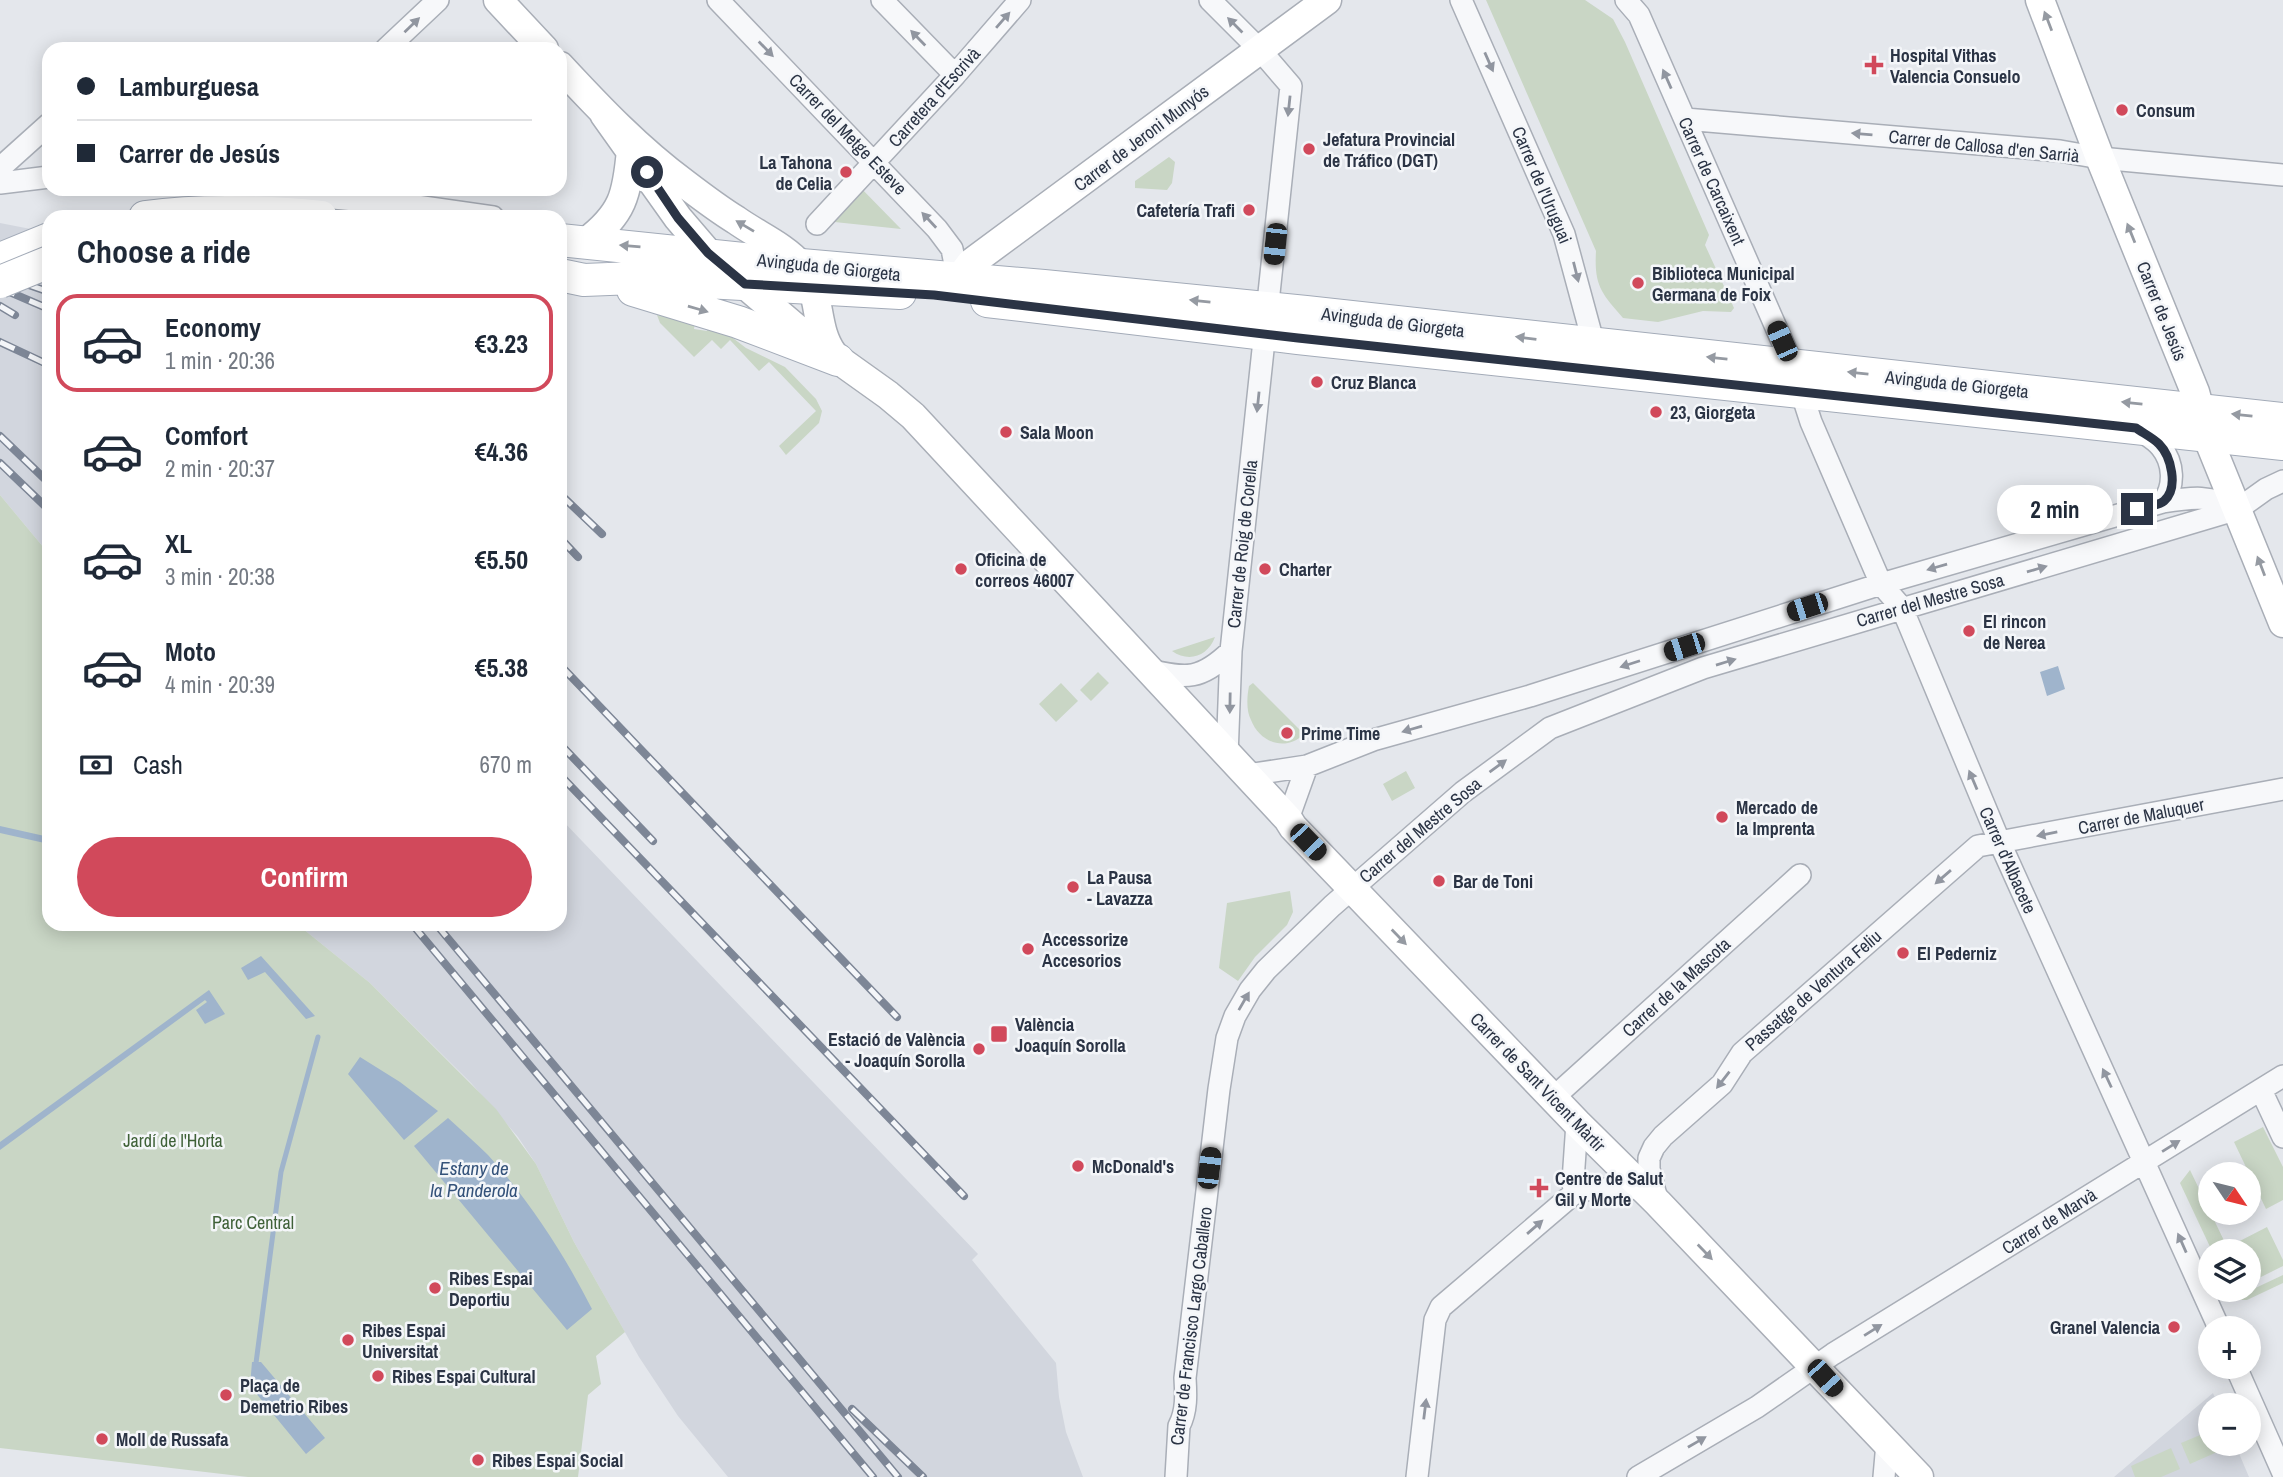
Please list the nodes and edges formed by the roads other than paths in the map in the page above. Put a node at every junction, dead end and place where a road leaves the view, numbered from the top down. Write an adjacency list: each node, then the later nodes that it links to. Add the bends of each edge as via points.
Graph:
1 (438, 0): 11 (street, one-way to 1)
2 (498, 0): 12 (main road)
3 (718, 0): 22 (street, Carrer del Metge Esteve, one-way to 22)
4 (882, 0): 15 (street, one-way to 4)
5 (1020, 0): 15 (street, Carretera d'Escrivà, one-way to 5)
6 (1210, 0): 13 (street, Carrer de Roig de Corella, one-way to 6)
7 (1327, 0): 13 (main road, Carrer de Jeroni Munyós)
8 (1461, 0): 42 (street, Carrer de l'Uruguai, one-way to 42, via 1564,234)
9 (2040, 0): 20 (main road, Carrer de Jesús, one-way to 9)
10 (1633, 4): 17 (street, Carrer de Carcaixent, one-way to 10)
11 (393, 42)
12 (537, 42)
13 (1260, 50): 38 (main road, Carrer de Jeroni Munyós, via 971,262); 41 (street, Carrer de Roig de Corella, one-way to 41, via 1291,86)
14 (567, 74): 16 (main road, Carrer de Sant Vicent Màrtir)
15 (955, 75): 22 (street, Carretera d'Escrivà)
16 (604, 114): 19 (main road, Carrer de Sant Vicent Màrtir); 37 (main road, Carrer de Sant Vicent Màrtir, one-way to 16, via 776,245 682,182)
17 (1685, 119): 20 (street, Carrer de Callosa d'en Sarrià, one-way to 17); 45 (street, Carrer de Carcaixent)
18 (42, 130): 21 (street)
19 (631, 150): 31 (main road, via 628,184 620,205); 33 (main road, Carrer de Sant Vicent Màrtir)
20 (2100, 158): 23 (street, Carrer de Callosa d'en Sarrià); 47 (main road, Carrer de Jesús, one-way to 20)
21 (6, 162): 24 (street, via 21,176)
22 (875, 162): 30 (street, Carretera d'Escrivà); 38 (street, Carrer del Metge Esteve, one-way to 22, via 952,249)
23 (2283, 175)
24 (41, 178): 25 (street)
25 (0, 183)
26 (300, 196): 27 (street)
27 (325, 201): 28 (main road); 29 (street)
28 (251, 210)
29 (444, 210)
30 (817, 224)
31 (575, 232): 33 (main road, Avinguda de Giorgeta, one-way to 31)
32 (42, 242): 34 (main road)
33 (708, 253): 37 (main road, Avinguda de Giorgeta); 40 (main road, Carrer de Sant Vicent Màrtir)
34 (0, 259)
35 (42, 265): 39 (main road, bridge)
36 (572, 277): 40 (main road, Avinguda de Giorgeta); 43 (main road, one-way to 43, via 719,316)
37 (808, 277): 38 (main road, Avinguda de Giorgeta, via 850,268); 40 (main road, Avinguda de Giorgeta); 41 (main road, Avinguda de Giorgeta, via 934,295); 43 (main road, Carrer de Sant Vicent Màrtir, via 822,336)
38 (958, 280): 41 (main road, Avinguda de Giorgeta, one-way to 38, via 1044,286)
39 (0, 282)
40 (745, 284): 43 (main road, Carrer de Sant Vicent Màrtir)
41 (1267, 321): 42 (main road, Avinguda de Giorgeta, one-way to 41); 44 (main road, Avinguda de Giorgeta); 56 (street, Carrer de Roig de Corella, one-way to 56)
42 (1594, 345): 44 (street, Carrer de l'Uruguai); 45 (main road, Avinguda de Giorgeta, one-way to 42)
43 (838, 360): 57 (main road, Carrer de Sant Vicent Màrtir, via 913,416)
44 (1615, 371): 45 (main road, Avinguda de Giorgeta)
45 (1797, 379): 47 (main road, Avinguda de Giorgeta, one-way to 45); 48 (main road, Avinguda de Giorgeta); 53 (street, Carrer d'Albacete)
46 (2283, 419): 47 (main road, one-way to 47)
47 (2204, 423): 48 (main road, Avinguda de Giorgeta); 49 (main road); 52 (main road, Carrer de Jesús)
48 (2136, 428): 51 (street, via 2166,455 2172,484)
49 (2283, 444)
50 (2283, 481): 52 (street, Carrer del Mestre Sosa)
51 (2163, 502): 52 (street, Carrer del Mestre Sosa, via 2196,497); 53 (street, Carrer del Mestre Sosa, one-way to 53)
52 (2238, 509): 54 (street, Carrer del Mestre Sosa, one-way to 52); 55 (main road, Carrer de Jesús, one-way to 52)
53 (1881, 584): 54 (street, Carrer d'Albacete); 58 (street, Carrer del Mestre Sosa, one-way to 58)
54 (1902, 608): 60 (street, Carrer del Mestre Sosa, one-way to 54, via 1703,668); 66 (street, Carrer d'Albacete, one-way to 54)
55 (2283, 623)
56 (1231, 651): 57 (street, via 1202,673 1180,676); 63 (street, Carrer de Roig de Corella, one-way to 63)
57 (1148, 670): 63 (main road, Carrer de Sant Vicent Màrtir)
58 (1585, 678): 59 (street, Carrer del Mestre Sosa); 60 (street)
59 (1548, 690): 61 (street); 62 (street, Carrer del Mestre Sosa, one-way to 62, via 1373,740)
60 (1599, 709): 61 (street, Carrer del Mestre Sosa)
61 (1563, 723): 68 (street, Carrer del Mestre Sosa, one-way to 61, via 1463,792)
62 (1307, 766): 63 (street, Carrer del Mestre Sosa); 65 (street)
63 (1244, 768): 65 (main road, Carrer de Sant Vicent Màrtir)
64 (2283, 789): 66 (street, Carrer de Maluquer, one-way to 66)
65 (1288, 819): 68 (main road, Carrer de Sant Vicent Màrtir)
66 (2000, 843): 74 (street, Carrer d'Albacete, one-way to 66); 76 (street, Passatge de Ventura Feliu, one-way to 76, via 1978,846 1742,1053 1722,1084 1654,1147 1649,1157)
67 (1800, 875): 71 (street, Carrer de la Mascota)
68 (1351, 888): 71 (main road, Carrer de Sant Vicent Màrtir, one-way to 71); 82 (street, Carrer de Francisco Largo Caballero, one-way to 68, via 1227,1038 1250,990 1266,970)
69 (2283, 1076): 70 (street, Carrer de Marvà)
70 (2261, 1090): 73 (street); 74 (street, Carrer de Marvà, one-way to 70)
71 (1553, 1098): 72 (main road, Carrer de Sant Vicent Màrtir)
72 (1577, 1123): 75 (street, via 1573,1185); 76 (main road, Carrer de Sant Vicent Màrtir)
73 (2283, 1137)
74 (2146, 1162): 77 (street, Carrer d'Albacete, one-way to 74); 78 (street, Carrer de Marvà, one-way to 74)
75 (1578, 1190): 76 (street); 83 (street, one-way to 75, via 1435,1320 1441,1307)
76 (1649, 1196): 78 (main road, Carrer de Sant Vicent Màrtir, one-way to 78)
77 (2214, 1316)
78 (1815, 1366): 80 (main road, Carrer de Sant Vicent Màrtir); 84 (street, Carrer de Marvà, one-way to 78, via 1766,1401)
79 (2241, 1379): 81 (street)
80 (1887, 1443): 85 (street); 86 (main road, Carrer de Sant Vicent Màrtir)
81 (2283, 1473)
82 (1176, 1477)
83 (1417, 1477)
84 (1638, 1477)
85 (1884, 1477)
86 (1919, 1477)

